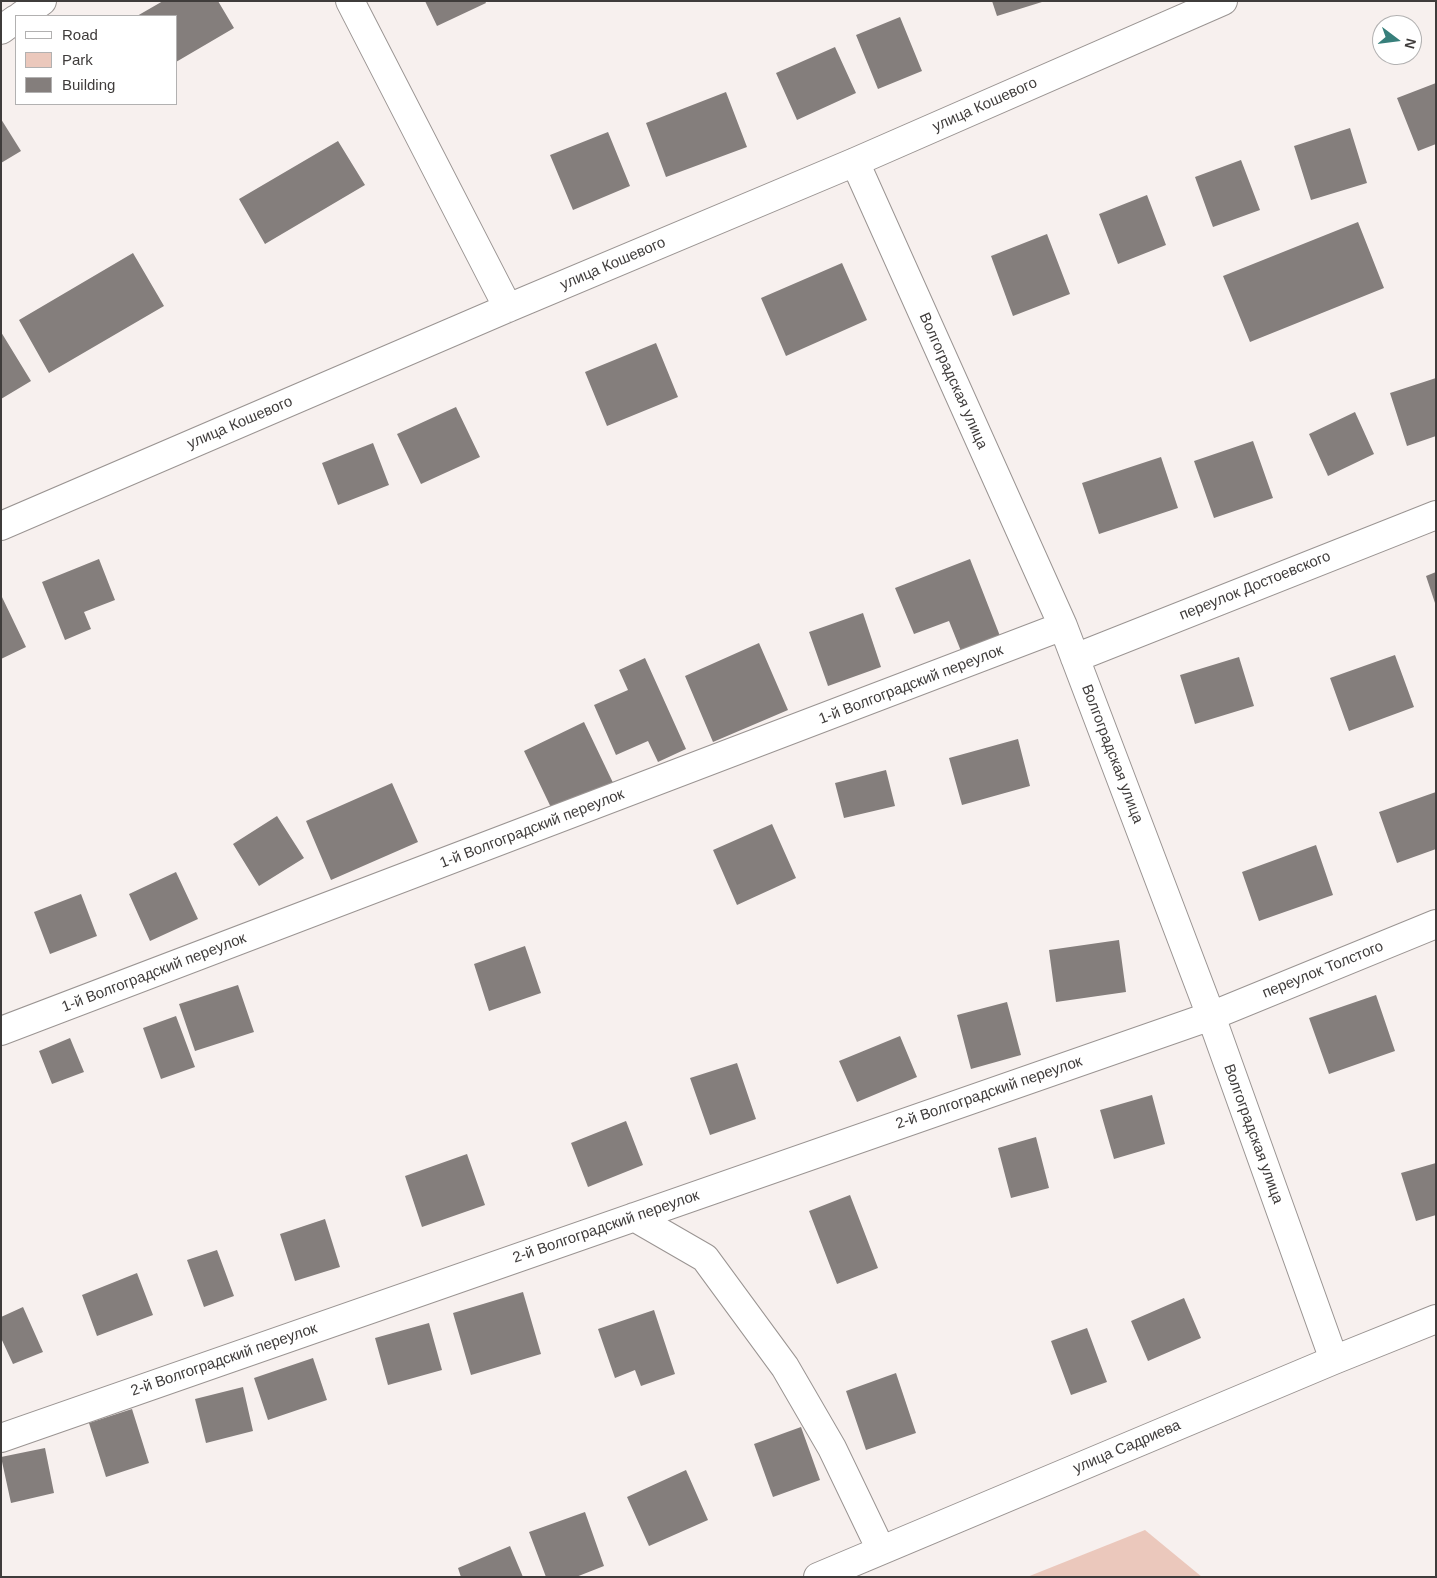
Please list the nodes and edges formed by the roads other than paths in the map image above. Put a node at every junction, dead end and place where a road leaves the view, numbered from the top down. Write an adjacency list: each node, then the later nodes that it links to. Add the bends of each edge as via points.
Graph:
1 (42, 1): 4 (street)
2 (350, 1): 8 (street)
3 (1223, 1): 7 (street, улица Кошевого)
4 (22, 15)
5 (15, 20): 6 (street)
6 (1, 30)
7 (855, 162): 8 (street, улица Кошевого); 11 (street, Волгоградская улица)
8 (508, 308): 10 (street, улица Кошевого)
9 (1436, 515): 12 (street, переулок Достоевского)
10 (1, 526)
11 (1063, 626): 12 (street, Волгоградская улица); 15 (street, 1-й Волгоградский переулок)
12 (1075, 658): 14 (street, Волгоградская улица)
13 (1436, 924): 14 (street, переулок Толстого)
14 (1211, 1016): 16 (street, 2-й Волгоградский переулок); 18 (street, Волгоградская улица)
15 (1, 1031)
16 (634, 1217): 19 (street, 2-й Волгоградский переулок); 20 (street, via 706,1258 785,1367 832,1448)
17 (1436, 1319): 18 (street, улица Садриева)
18 (1334, 1360): 20 (street, улица Садриева)
19 (1, 1438)
20 (881, 1550): 21 (street, улица Садриева)
21 (818, 1577)

